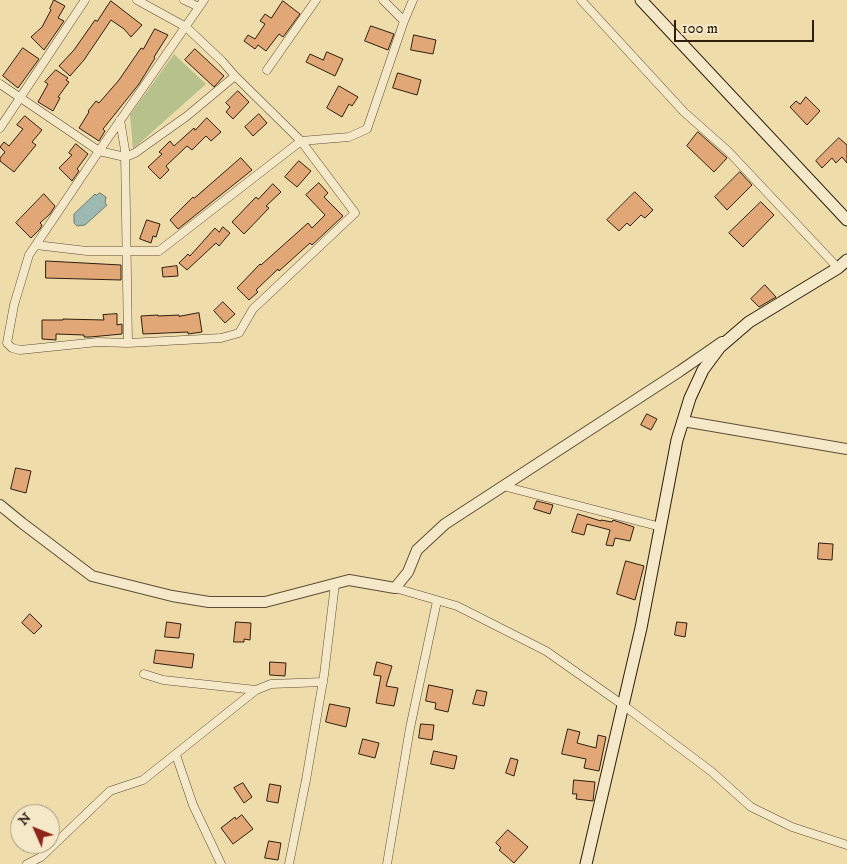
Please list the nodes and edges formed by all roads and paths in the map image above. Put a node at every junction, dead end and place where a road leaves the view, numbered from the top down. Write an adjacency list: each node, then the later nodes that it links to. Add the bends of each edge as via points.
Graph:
1 (85, 0): 15 (street)
2 (137, 0): 11 (street)
3 (184, 0): 9 (street)
4 (316, 0): 12 (street)
5 (383, 0): 10 (street)
6 (414, 0): 10 (street)
7 (581, 0): 25 (street, via 684,112 728,151)
8 (641, 0): 21 (main road)
9 (202, 4): 11 (street)
10 (404, 21): 18 (street, via 367,129 349,137)
11 (186, 27): 13 (street); 16 (street)
12 (267, 70)
13 (235, 76): 18 (street); 20 (street, via 187,116)
14 (0, 84): 15 (street)
15 (20, 97): 17 (street); 19 (street)
16 (120, 120): 19 (street); 20 (street)
17 (0, 128)
18 (301, 141): 23 (street, via 159,252); 27 (street, via 355,213 253,309 239,333 221,338)
19 (99, 151): 20 (street); 22 (street)
20 (125, 157): 23 (street)
21 (847, 220)
22 (36, 245): 23 (street, via 87,251); 27 (street, via 29,255 14,305 7,343 20,350 98,342)
23 (127, 251): 27 (street)
24 (847, 260): 25 (main road)
25 (838, 268): 26 (main road)
26 (749, 322): 28 (main road, via 720,348 703,370); 30 (street)
27 (128, 343)
28 (683, 420): 29 (street); 32 (main road)
29 (847, 449)
30 (503, 486): 32 (street); 34 (street, via 445,524 417,550 408,572)
31 (0, 505): 33 (street, via 92,576 172,596 209,602 265,602)
32 (660, 527): 39 (main road)
33 (334, 584): 34 (street, via 349,580); 37 (street)
34 (395, 588): 35 (street)
35 (437, 601): 39 (street, via 456,606 546,651); 45 (street, via 410,728)
36 (144, 674): 38 (street, via 163,680)
37 (323, 682): 38 (street, via 271,684); 44 (street)
38 (256, 690): 40 (street)
39 (623, 705): 41 (street, via 712,772 752,807 792,826); 46 (main road)
40 (176, 755): 42 (street, via 143,780 110,791 41,857); 43 (street, via 193,805)
41 (847, 845)
42 (27, 864)
43 (221, 864)
44 (289, 864)
45 (387, 864)
46 (586, 864)

